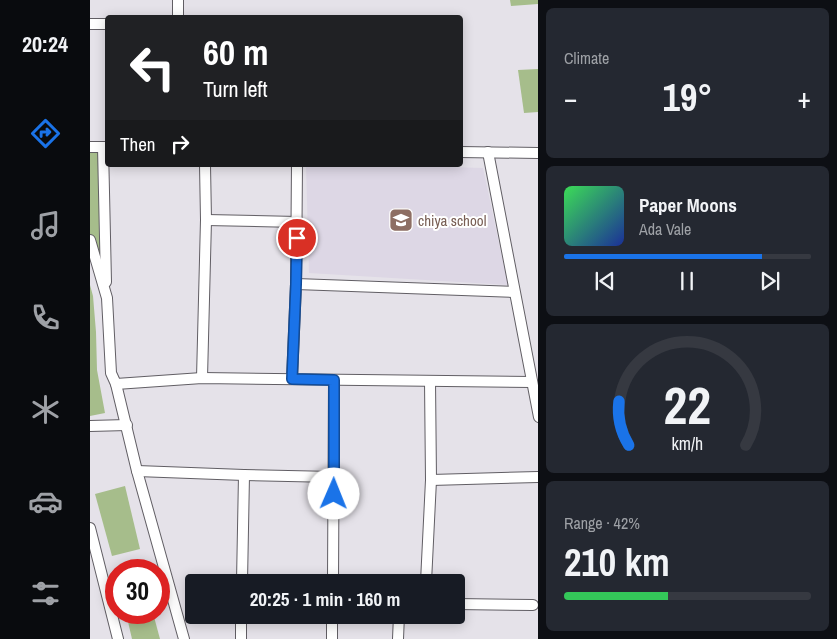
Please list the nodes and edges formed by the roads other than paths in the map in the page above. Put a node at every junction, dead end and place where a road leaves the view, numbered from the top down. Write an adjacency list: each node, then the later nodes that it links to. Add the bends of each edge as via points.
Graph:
1 (178, 0): 2 (street)
2 (178, 15)
3 (90, 24): 4 (street)
4 (105, 24)
5 (105, 147): 6 (street)
6 (90, 148)
7 (463, 152): 8 (street)
8 (488, 152): 9 (street); 17 (street)
9 (538, 153)
10 (105, 167): 18 (street)
11 (205, 167): 13 (street)
12 (297, 167): 14 (street)
13 (206, 220): 14 (street); 19 (street)
14 (297, 222): 16 (street)
15 (90, 240): 18 (street)
16 (296, 284): 17 (street); 20 (street)
17 (514, 292): 23 (street)
18 (107, 298): 24 (street, via 111,373)
19 (202, 378): 20 (street); 24 (street)
20 (292, 379): 21 (street)
21 (334, 380): 22 (street); 30 (street)
22 (430, 381): 23 (street); 32 (street)
23 (532, 382): 25 (street)
24 (116, 384): 26 (street)
25 (538, 417)
26 (127, 425): 27 (street); 28 (street)
27 (90, 426)
28 (137, 471): 29 (street); 43 (street)
29 (244, 475): 30 (street); 34 (street)
30 (334, 477): 35 (street)
31 (538, 477): 32 (street)
32 (431, 480): 36 (street)
33 (90, 528): 42 (street)
34 (242, 574)
35 (333, 574)
36 (426, 574)
37 (465, 604): 38 (street)
38 (533, 605)
39 (241, 624): 44 (street)
40 (332, 624): 45 (street)
41 (399, 624): 46 (street)
42 (118, 639)
43 (184, 639)
44 (241, 639)
45 (332, 639)
46 (398, 639)

